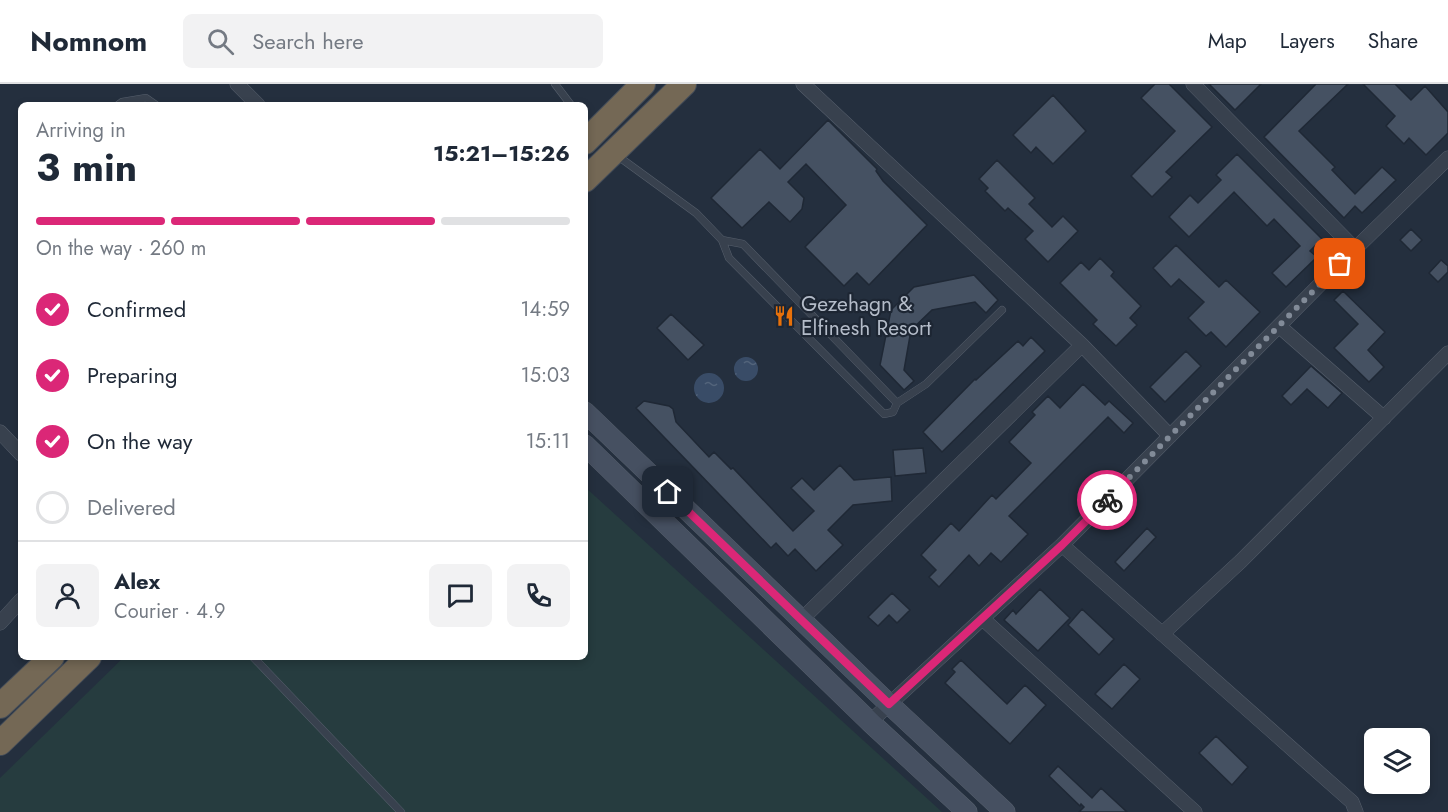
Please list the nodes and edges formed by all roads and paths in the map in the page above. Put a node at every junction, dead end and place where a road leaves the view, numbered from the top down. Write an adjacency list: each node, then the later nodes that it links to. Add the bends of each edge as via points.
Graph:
1 (237, 84): 9 (street)
2 (555, 84): 10 (lane)
3 (643, 84): 11 (highway)
4 (684, 84): 12 (highway)
5 (802, 84): 19 (street)
6 (1193, 84): 16 (street)
7 (122, 102): 8 (lane, via 146,98)
8 (152, 102)
9 (255, 102)
10 (569, 102)
11 (589, 134)
12 (613, 153): 14 (highway); 15 (lane, via 696,213)
13 (1448, 158): 16 (street)
14 (588, 177)
15 (722, 240): 21 (lane, via 743,244); 21 (lane, via 729,258 884,414 893,412)
16 (1355, 249): 18 (street)
17 (1002, 310): 21 (lane, via 926,384)
18 (1279, 326): 23 (street); 25 (street)
19 (1082, 345): 25 (street); 31 (street)
20 (1448, 353): 23 (street)
21 (897, 403)
22 (588, 415): 31 (street)
23 (1384, 418): 33 (street)
24 (0, 432): 27 (street)
25 (1170, 436): 28 (street)
26 (588, 448): 39 (street)
27 (18, 451)
28 (1062, 545): 30 (street); 33 (street)
29 (18, 603): 32 (street)
30 (983, 619): 37 (street); 44 (street)
31 (801, 620): 37 (street)
32 (0, 622)
33 (1162, 634): 45 (street, via 1352,802)
34 (49, 660): 38 (highway)
35 (86, 660): 40 (highway)
36 (256, 660): 41 (lane)
37 (889, 704): 39 (street); 43 (street)
38 (0, 706)
39 (870, 722): 42 (street)
40 (0, 743)
41 (401, 812)
42 (967, 812)
43 (1005, 812)
44 (1195, 812)
45 (1356, 812)

